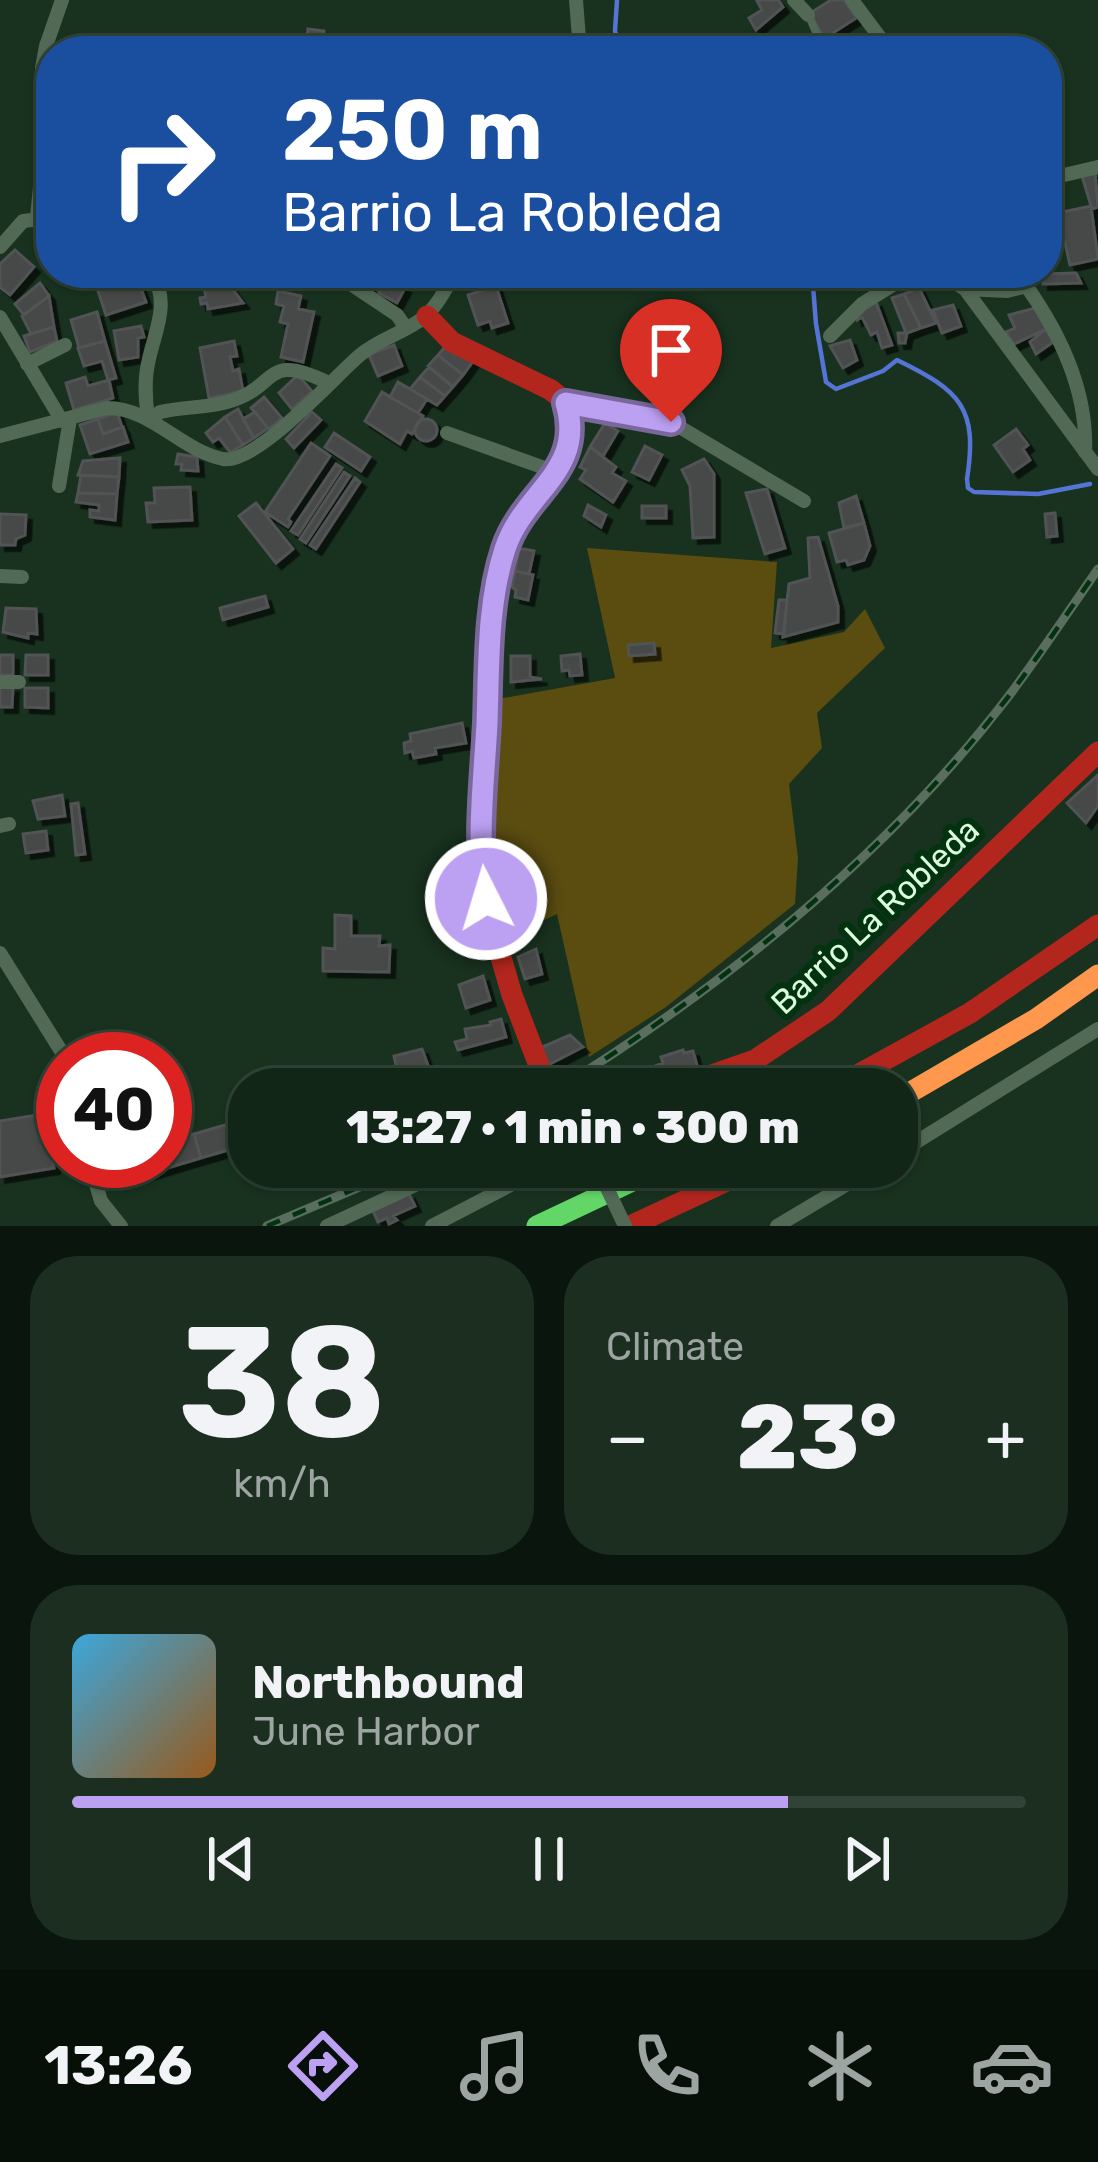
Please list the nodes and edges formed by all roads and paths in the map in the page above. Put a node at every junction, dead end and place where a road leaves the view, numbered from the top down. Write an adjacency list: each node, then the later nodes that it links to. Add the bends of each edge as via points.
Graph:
1 (62, 0): 6 (street)
2 (576, 0): 7 (street)
3 (794, 0): 5 (street)
4 (852, 0): 9 (street)
5 (808, 15): 8 (lane)
6 (49, 36)
7 (579, 36)
8 (817, 36)
9 (879, 36)
10 (1098, 167): 11 (street)
11 (1062, 175)
12 (36, 219): 13 (street, via 22,221)
13 (0, 247)
14 (159, 288): 29 (street, via 145,385)
15 (356, 288): 23 (street)
16 (445, 288): 21 (street)
17 (888, 288): 24 (street)
18 (1011, 288): 20 (street)
19 (1028, 288): 33 (street, via 1072,369 1087,423)
20 (965, 289): 33 (street)
21 (427, 316): 23 (street); 28 (main road, via 452,342)
22 (0, 317): 26 (street)
23 (406, 328): 27 (street)
24 (830, 337)
25 (65, 345): 26 (street)
26 (27, 364): 30 (street)
27 (329, 383): 29 (street, via 288,368 242,397); 29 (street, via 234,459 201,451)
28 (566, 403): 35 (main road, via 572,440); 37 (street, via 671,422)
29 (149, 419): 30 (street, via 107,408)
30 (66, 420): 32 (street); 36 (street)
31 (447, 433): 35 (street)
32 (0, 436)
33 (1085, 452): 34 (street)
34 (1098, 469)
35 (556, 472): 48 (main road, via 514,525 497,577 481,831 490,923)
36 (59, 486)
37 (804, 501)
38 (0, 576): 39 (street)
39 (22, 577)
40 (0, 682): 41 (street)
41 (19, 682)
42 (1098, 752): 49 (main road, Barrio La Robleda, via 828,1010)
43 (1098, 925): 50 (main road, via 970,1013)
44 (0, 953): 47 (street)
45 (1098, 975): 51 (main road)
46 (1098, 1029): 52 (street)
47 (49, 1032)
48 (541, 1068)
49 (736, 1068)
50 (870, 1068)
51 (918, 1088)
52 (918, 1141)
53 (96, 1188): 60 (street)
54 (409, 1188): 61 (street)
55 (505, 1188): 62 (street)
56 (608, 1188): 64 (street, bridge)
57 (618, 1188): 63 (main road)
58 (711, 1188): 64 (main road)
59 (841, 1188): 65 (street)
60 (121, 1226)
61 (327, 1226)
62 (432, 1226)
63 (538, 1226)
64 (627, 1226)
65 (777, 1226)

